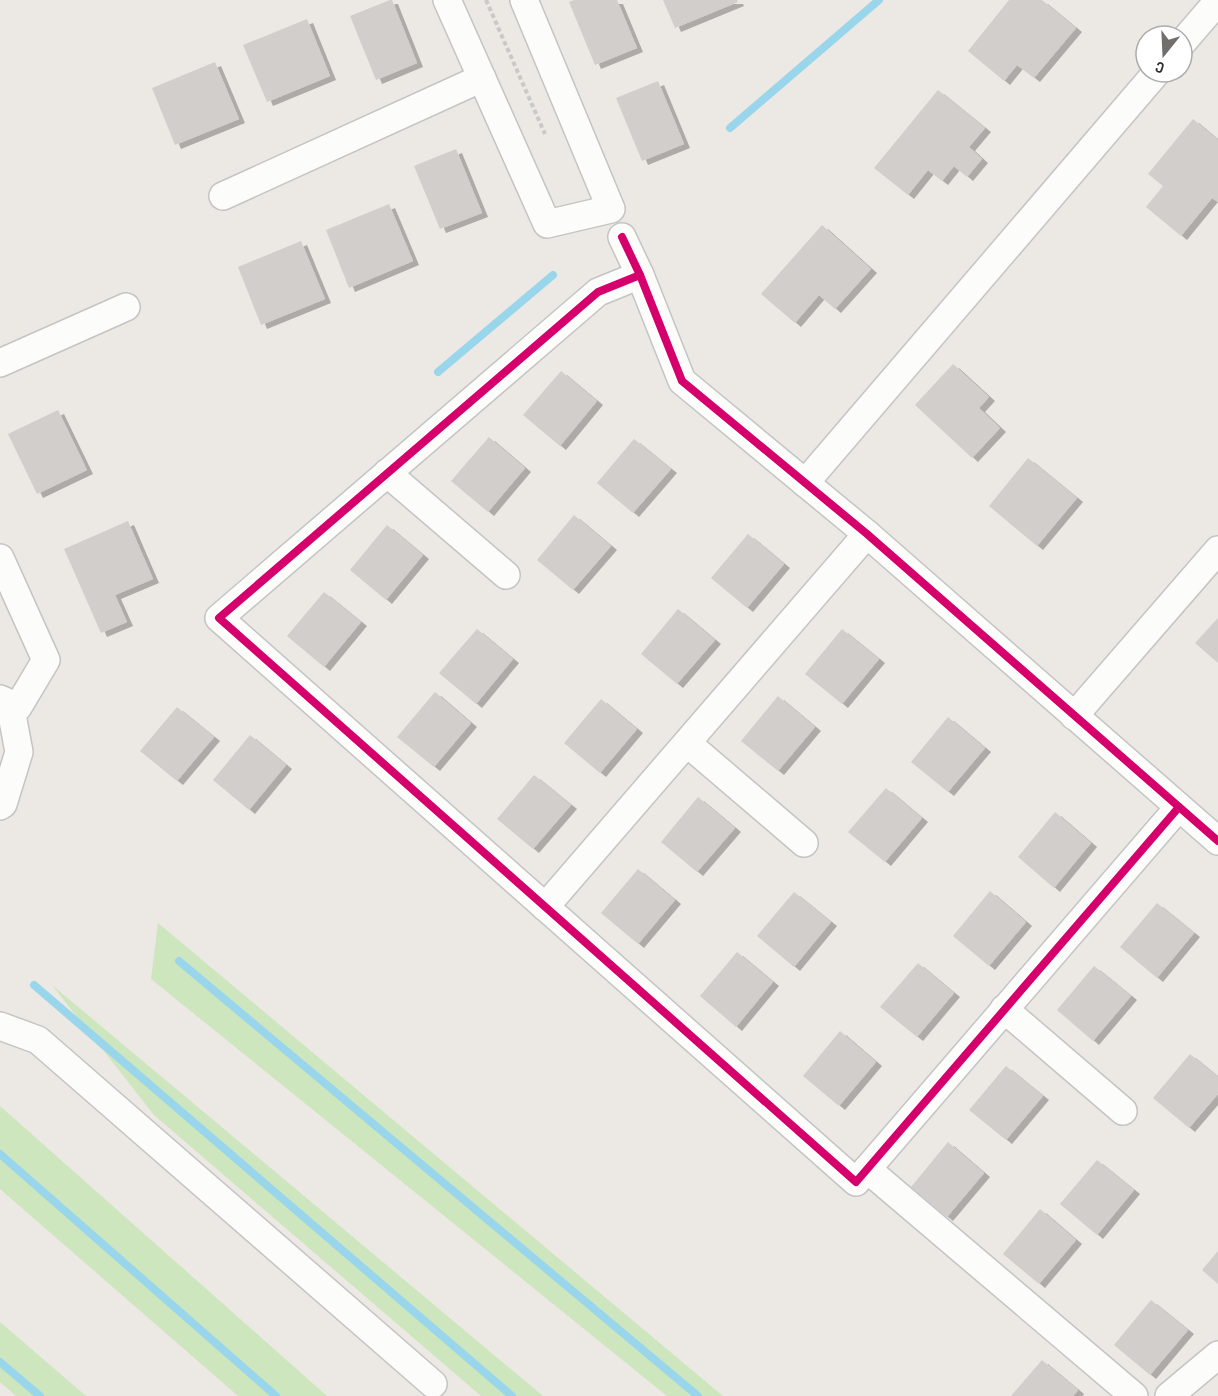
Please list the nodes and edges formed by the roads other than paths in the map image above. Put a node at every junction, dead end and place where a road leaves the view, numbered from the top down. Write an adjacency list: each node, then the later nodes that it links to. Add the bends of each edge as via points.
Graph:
1 (524, 0): 5 (street, via 611,209 547,224)
2 (1218, 1): 4 (street)
3 (453, 2): 5 (street)
4 (1194, 29)
5 (482, 78): 7 (street)
6 (1147, 84): 13 (street)
7 (224, 196)
8 (622, 237): 9 (street)
9 (640, 275): 12 (street, via 598,291); 13 (street, via 682,381)
10 (126, 307): 11 (street)
11 (0, 363)
12 (387, 473): 17 (street); 25 (street, via 219,618)
13 (805, 483): 14 (street)
14 (867, 534): 19 (street); 20 (street)
15 (1218, 550): 19 (street)
16 (0, 558): 18 (street, via 46,660 18,707)
17 (506, 574)
18 (5, 701): 21 (street, via 19,752)
19 (1074, 716): 22 (street)
20 (687, 743): 24 (street); 25 (street)
21 (0, 806)
22 (1179, 807): 23 (street); 26 (street)
23 (1218, 841)
24 (804, 843)
25 (545, 907): 29 (street, via 856,1182)
26 (1004, 1009): 28 (street); 29 (street)
27 (0, 1026): 31 (street, via 38,1040)
28 (1123, 1110)
29 (867, 1169): 32 (street)
30 (1218, 1355): 33 (street)
31 (433, 1384)
32 (1134, 1396)
33 (1169, 1396)

